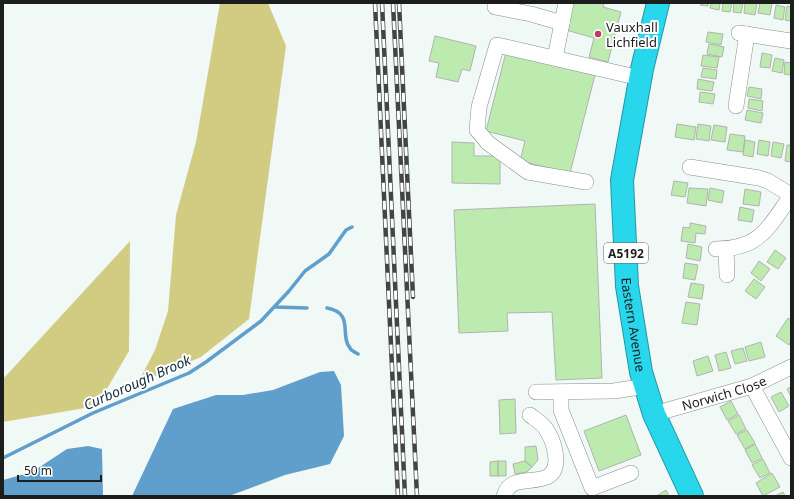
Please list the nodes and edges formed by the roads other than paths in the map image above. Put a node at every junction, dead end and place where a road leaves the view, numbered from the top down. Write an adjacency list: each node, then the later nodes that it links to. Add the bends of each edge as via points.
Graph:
1 (566, 3): 4 (street)
2 (658, 3): 7 (highway, Eastern Avenue / A5192)
3 (495, 7): 4 (street)
4 (562, 23): 6 (street)
5 (791, 40): 8 (street, via 742,33 742,69)
6 (555, 58): 7 (street); 10 (street, via 497,45 479,107 477,130 488,143 528,172)
7 (640, 78): 14 (highway, Eastern Avenue / A5192, via 622,180 627,286 641,372)
8 (736, 106)
9 (699, 165): 11 (street, via 759,178 774,184)
10 (586, 182)
11 (791, 196): 12 (street, via 762,236 751,243 721,249)
12 (727, 274)
13 (791, 367): 15 (street, Norwich Close)
14 (646, 386): 17 (street, via 614,391); 18 (highway, Eastern Avenue / A5192)
15 (752, 386): 18 (street, Norwich Close); 20 (street)
16 (536, 392): 17 (street)
17 (560, 392): 21 (street, via 561,410 592,488)
18 (654, 414): 23 (highway, Eastern Avenue / A5192)
19 (530, 415): 22 (street, via 546,429 557,458 555,469 547,477 516,482 506,489)
20 (791, 458)
21 (631, 473)
22 (504, 496)
23 (692, 496)

